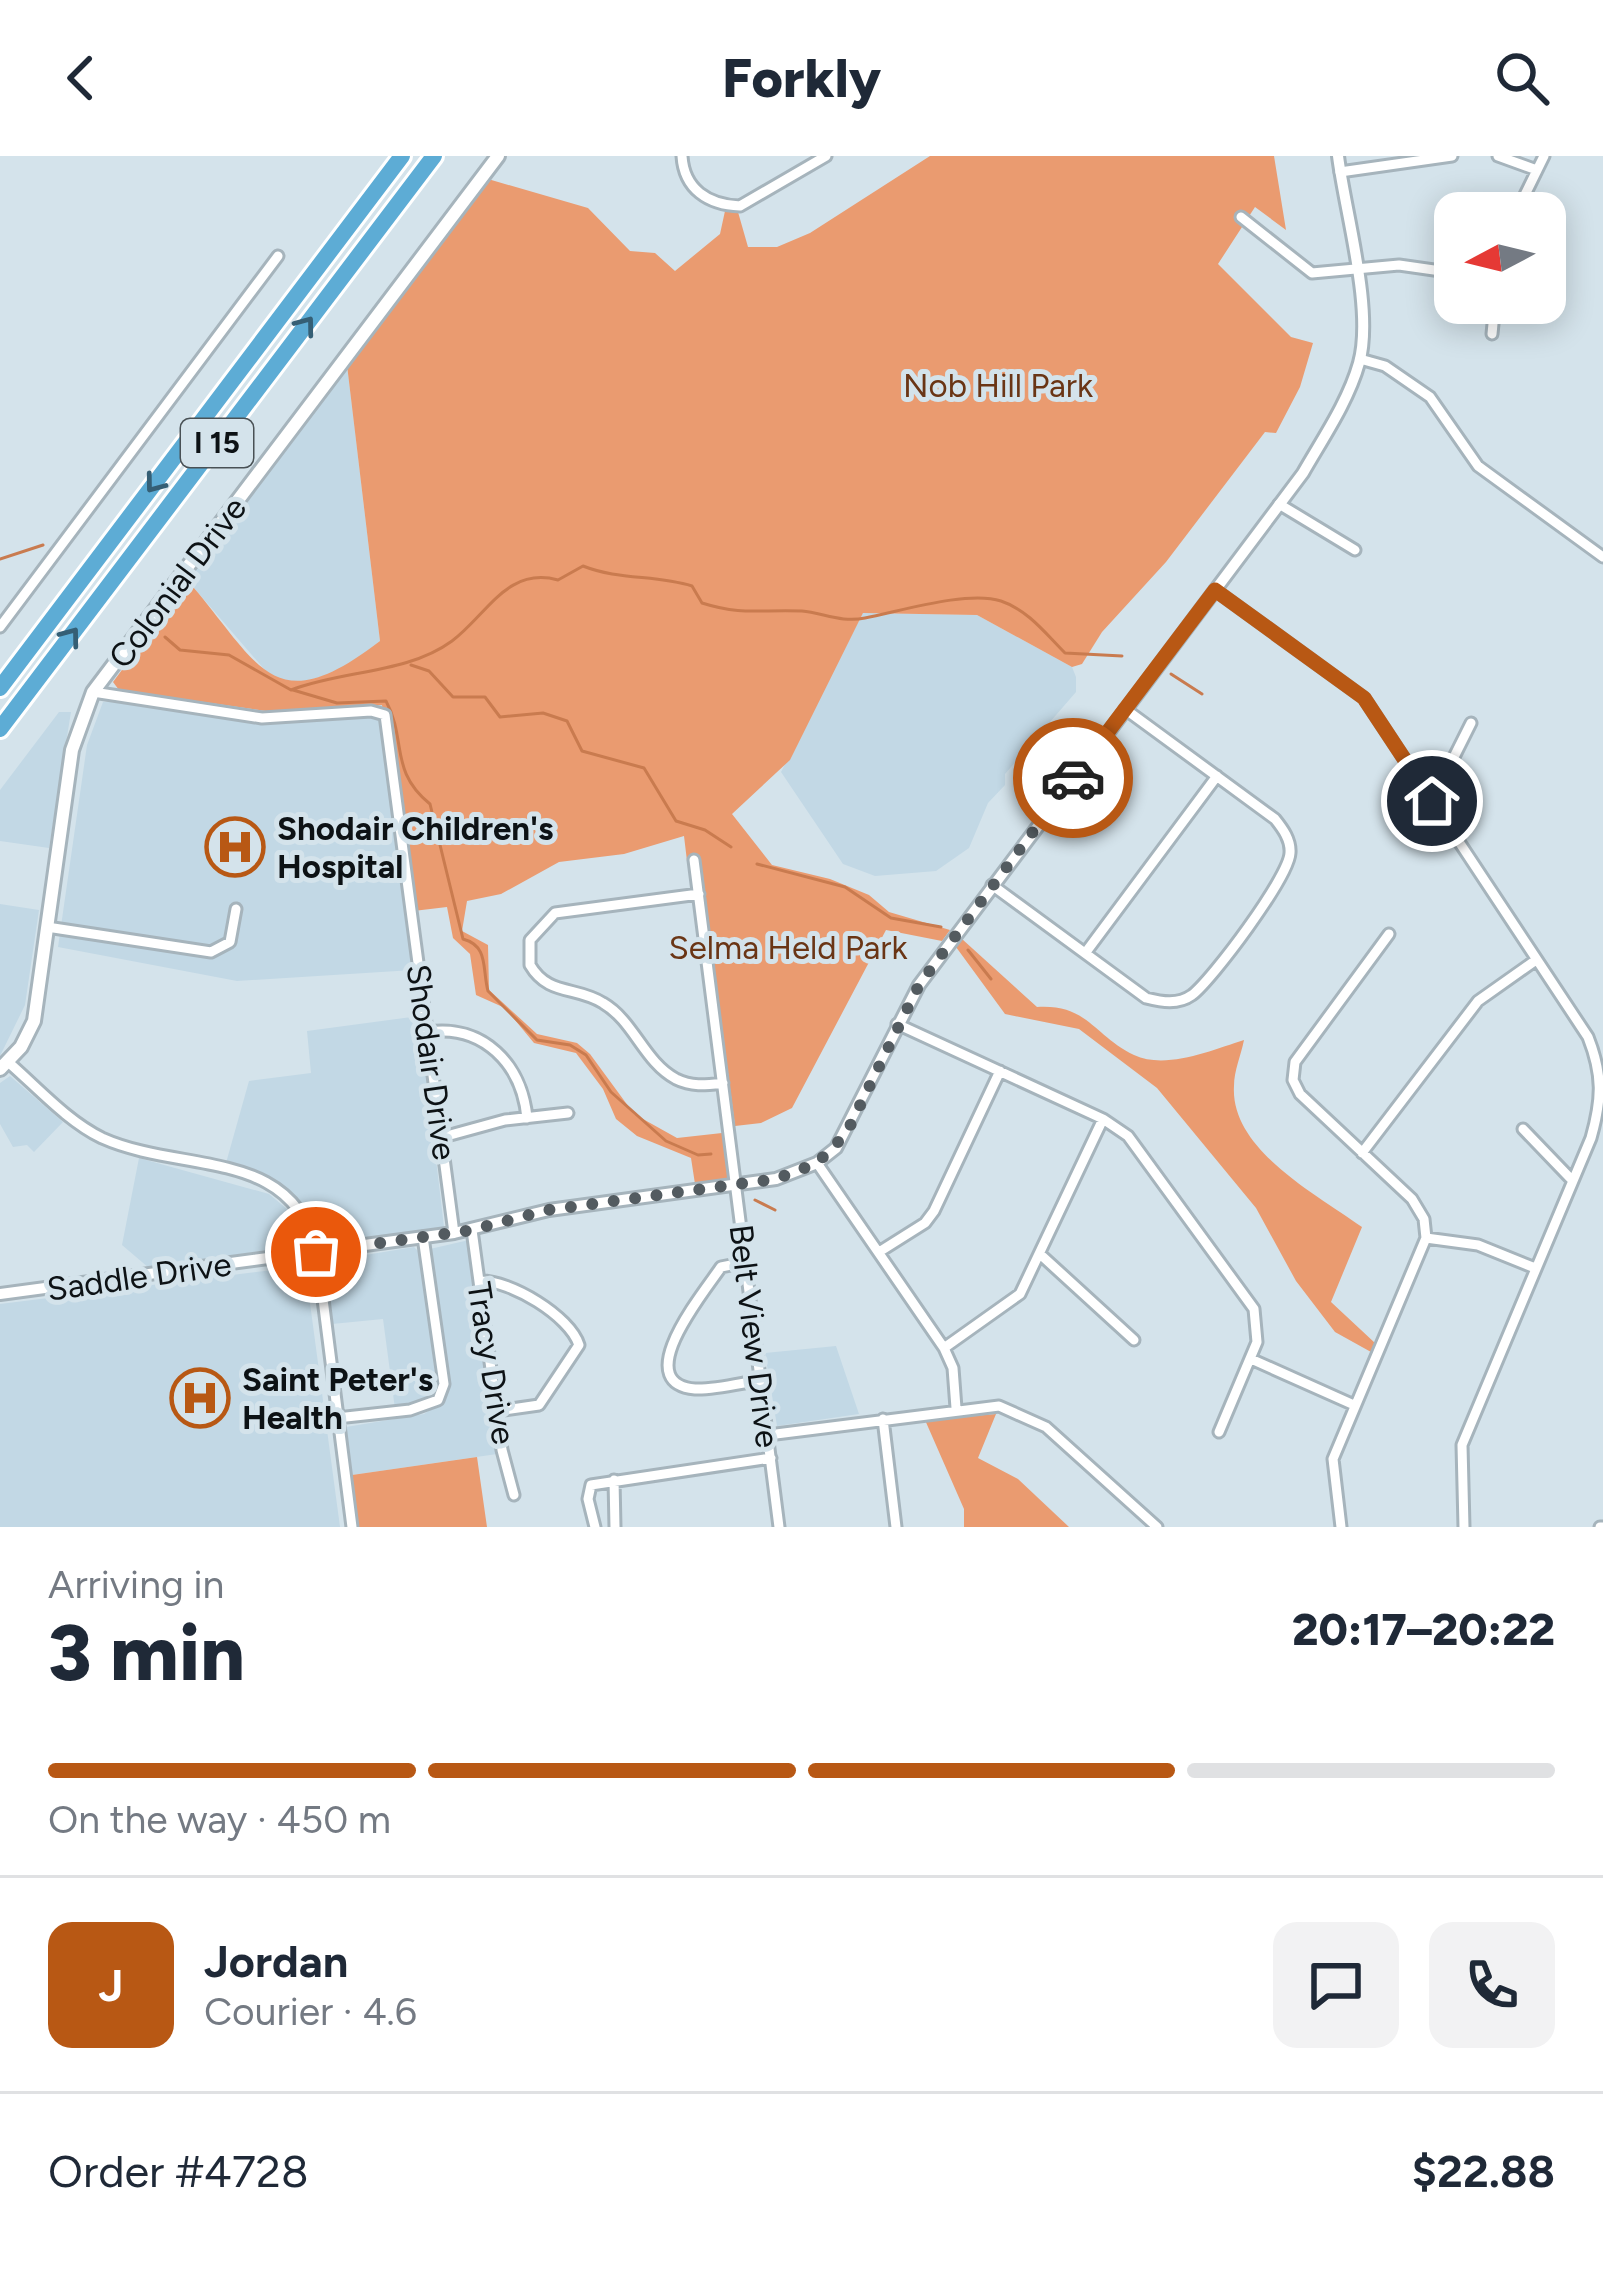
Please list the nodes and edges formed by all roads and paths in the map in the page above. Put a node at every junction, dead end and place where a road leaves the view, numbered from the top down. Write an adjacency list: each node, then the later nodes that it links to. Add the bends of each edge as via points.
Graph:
1 (402, 156): 27 (highway, I 15, one-way to 27)
2 (434, 156): 31 (highway, I 15, one-way to 2)
3 (498, 156): 28 (main road, Colonial Drive)
4 (682, 156): 5 (street, via 701,196 740,206)
5 (826, 156)
6 (1338, 156): 11 (street)
7 (1453, 156): 11 (street)
8 (1498, 156): 10 (street)
9 (1544, 156): 10 (street)
10 (1534, 169): 12 (street)
11 (1340, 172): 17 (street)
12 (1525, 192)
13 (1266, 216): 15 (street)
14 (1241, 217): 15 (street)
15 (1256, 230): 17 (street, via 1312,273)
16 (278, 256): 26 (street)
17 (1354, 270): 18 (street); 21 (street)
18 (1434, 270)
19 (1493, 324): 20 (street)
20 (1492, 334)
21 (1360, 359): 22 (street, via 1304,473); 24 (street, via 1430,397 1478,466)
22 (1280, 504): 23 (street); 25 (street)
23 (1355, 550)
24 (1603, 557)
25 (1215, 590): 29 (street); 33 (street, via 1364,698)
26 (0, 627)
27 (0, 688)
28 (93, 692): 38 (main road, Colonial Drive, via 72,750); 43 (street, Shodair Drive, via 262,718 385,716)
29 (1125, 709): 32 (street); 35 (street)
30 (1471, 723): 33 (street)
31 (0, 730)
32 (1216, 776): 40 (street); 40 (street, via 1283,830 1290,854 1277,884 1191,996 1146,998)
33 (1432, 801): 41 (street)
34 (694, 860): 36 (street, Belt View Drive)
35 (992, 885): 40 (street); 42 (street)
36 (699, 894): 46 (street, Belt View Drive); 46 (street, via 555,913 530,940 530,965 546,985 601,1001 619,1015 673,1078)
37 (236, 909): 38 (street, via 230,942 211,952)
38 (47, 927): 44 (main road, Colonial Drive, via 34,1021)
39 (1389, 934): 53 (street, via 1295,1062 1300,1094)
40 (1085, 952)
41 (1536, 960): 52 (street, via 1601,1069); 53 (street, via 1478,1000)
42 (897, 1024): 45 (street); 54 (street, via 846,1134)
43 (428, 1032): 48 (street, via 454,1028 491,1047 515,1071); 51 (street, Shodair Drive)
44 (4, 1066): 61 (street, via 103,1138 284,1190 311,1228)
45 (1000, 1071): 49 (street); 62 (street, via 934,1211)
46 (723, 1083): 56 (street, Belt View Drive)
47 (568, 1113): 48 (street)
48 (527, 1118): 51 (street)
49 (1103, 1119): 63 (street); 70 (street, via 1128,1136 1254,1309 1260,1327)
50 (1522, 1129): 55 (street)
51 (443, 1137): 58 (street, Shodair Drive)
52 (1597, 1141): 55 (street)
53 (1362, 1153): 60 (street, via 1412,1198)
54 (817, 1163): 56 (street, Saddle Drive); 62 (street)
55 (1572, 1180): 65 (street)
56 (736, 1185): 57 (street, Saddle Drive, via 548,1210); 64 (street, Belt View Drive)
57 (472, 1230): 58 (street, Saddle Drive); 66 (street, Tracy Drive)
58 (454, 1233): 59 (street, Saddle Drive)
59 (423, 1238): 61 (street, Saddle Drive); 75 (street, via 444,1384 438,1400)
60 (1426, 1238): 65 (street, via 1478,1245); 72 (street)
61 (316, 1252): 67 (street, Saddle Drive); 75 (street)
62 (878, 1252): 69 (street)
63 (1041, 1256): 68 (street); 69 (street, via 1020,1294)
64 (746, 1262): 71 (street, Belt View Drive); 71 (street, via 721,1267 669,1348 667,1367 694,1389)
65 (1535, 1268): 89 (street, via 1462,1445)
66 (480, 1281): 74 (street, Tracy Drive); 74 (street, via 496,1280 560,1319 579,1346 539,1405)
67 (0, 1294)
68 (1134, 1340)
69 (944, 1348): 73 (street)
70 (1251, 1359): 72 (street); 77 (street)
71 (761, 1380): 78 (street, Belt View Drive)
72 (1354, 1405): 88 (street, via 1333,1459)
73 (956, 1408): 76 (street); 87 (street, via 999,1406 1046,1427)
74 (497, 1412): 81 (street, Tracy Drive)
75 (337, 1418): 82 (street)
76 (883, 1418): 78 (street); 86 (street)
77 (1219, 1432)
78 (768, 1435): 79 (street, Belt View Drive)
79 (771, 1459): 80 (street); 85 (street, Belt View Drive)
80 (614, 1480): 83 (street, via 590,1485); 84 (street)
81 (514, 1495)
82 (352, 1527)
83 (595, 1527)
84 (615, 1527)
85 (779, 1527)
86 (896, 1527)
87 (1157, 1527)
88 (1341, 1527)
89 (1464, 1527)

